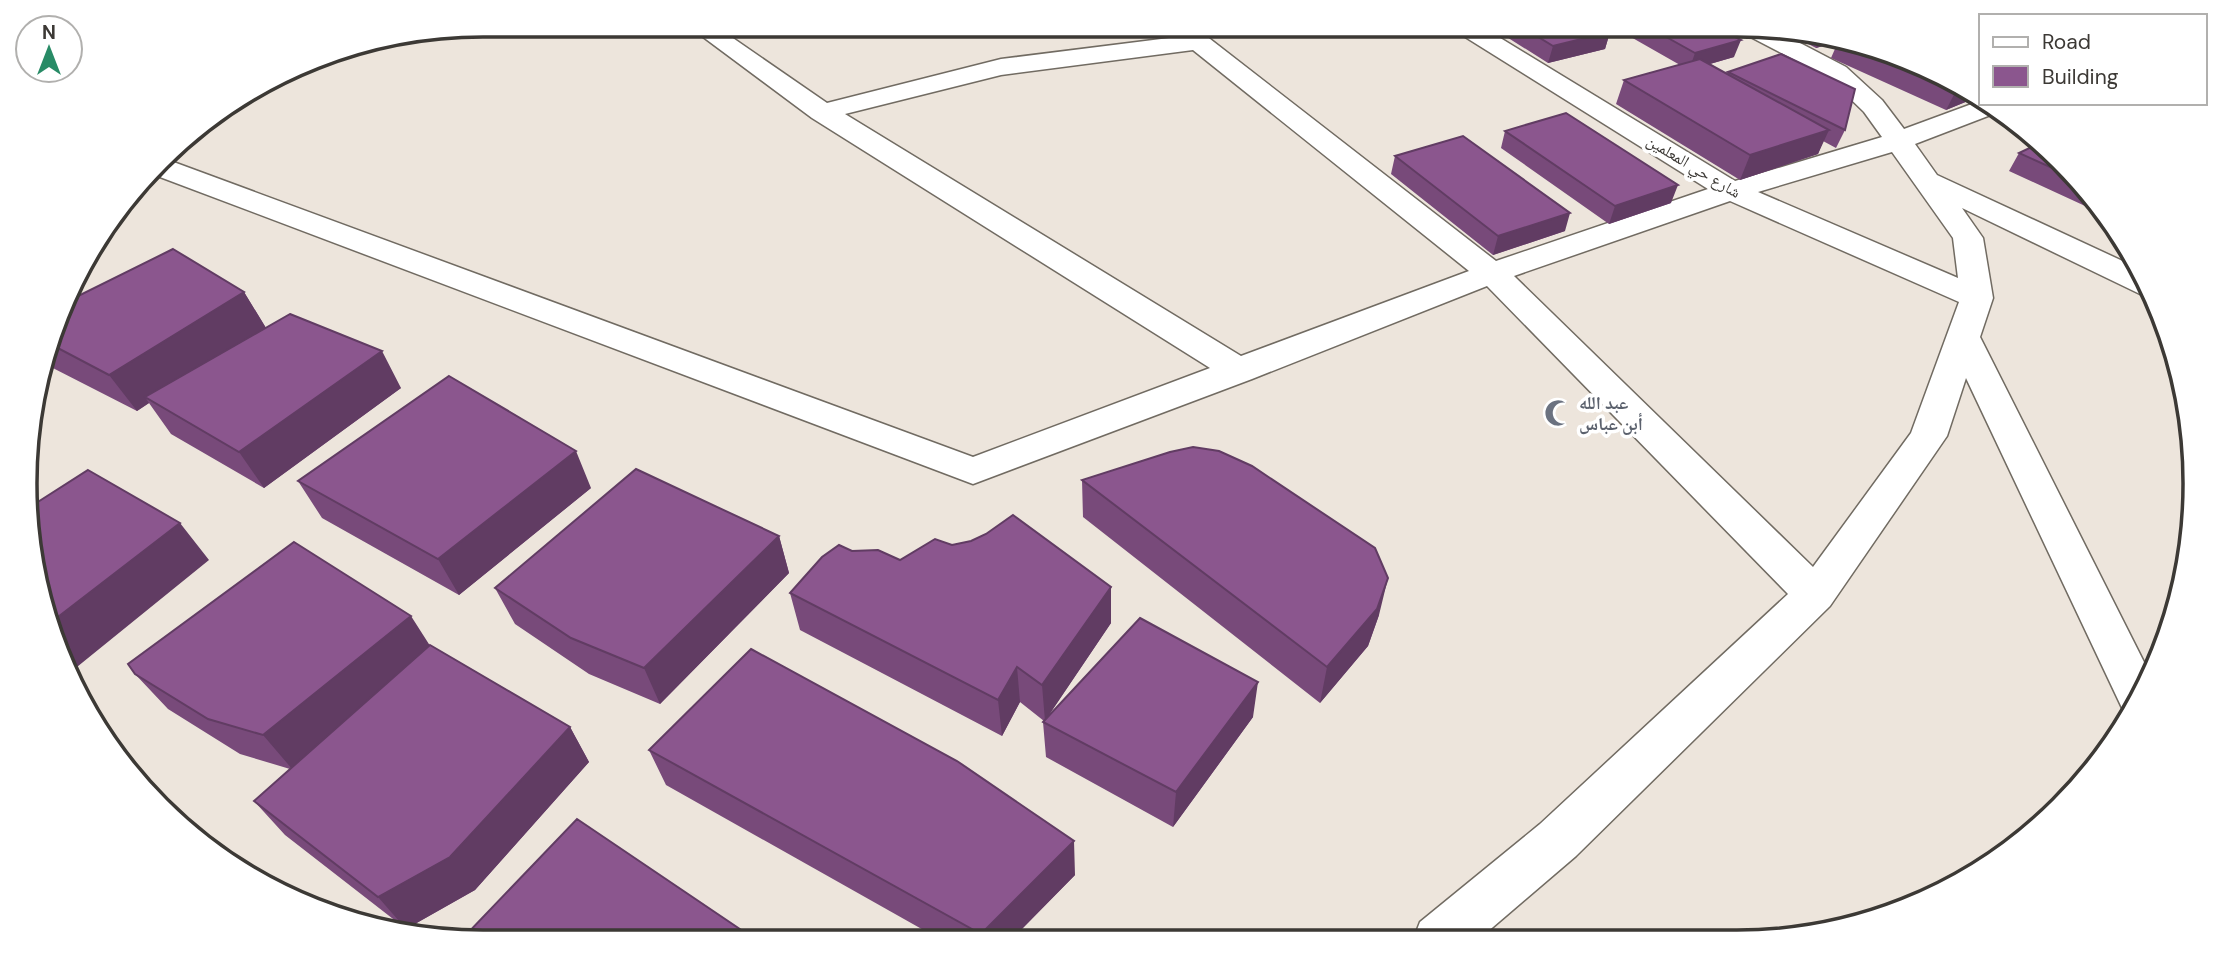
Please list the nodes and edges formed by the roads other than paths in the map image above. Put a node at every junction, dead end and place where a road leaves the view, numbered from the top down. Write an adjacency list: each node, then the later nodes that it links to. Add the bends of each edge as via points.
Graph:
1 (717, 37): 7 (street)
2 (1171, 37): 7 (street, via 1001,67)
3 (1192, 37): 12 (street)
4 (1484, 37): 11 (street, شارع حي المعلمين)
5 (1773, 39): 8 (street, via 1837,72 1873,106)
6 (1981, 110): 8 (street)
7 (822, 112): 16 (street)
8 (1896, 142): 10 (street); 11 (street)
9 (167, 169): 16 (street, via 973,471)
10 (1924, 180): 13 (street); 14 (street, via 1968,238)
11 (1731, 191): 12 (street); 14 (street, شارع حي المعلمين)
12 (1492, 273): 16 (street); 17 (street)
13 (2133, 278)
14 (1977, 298): 15 (street)
15 (1963, 336): 17 (street, via 1928,436); 18 (street)
16 (1240, 371)
17 (1815, 595): 19 (street, via 1558,840)
18 (2134, 687)
19 (1451, 930)

